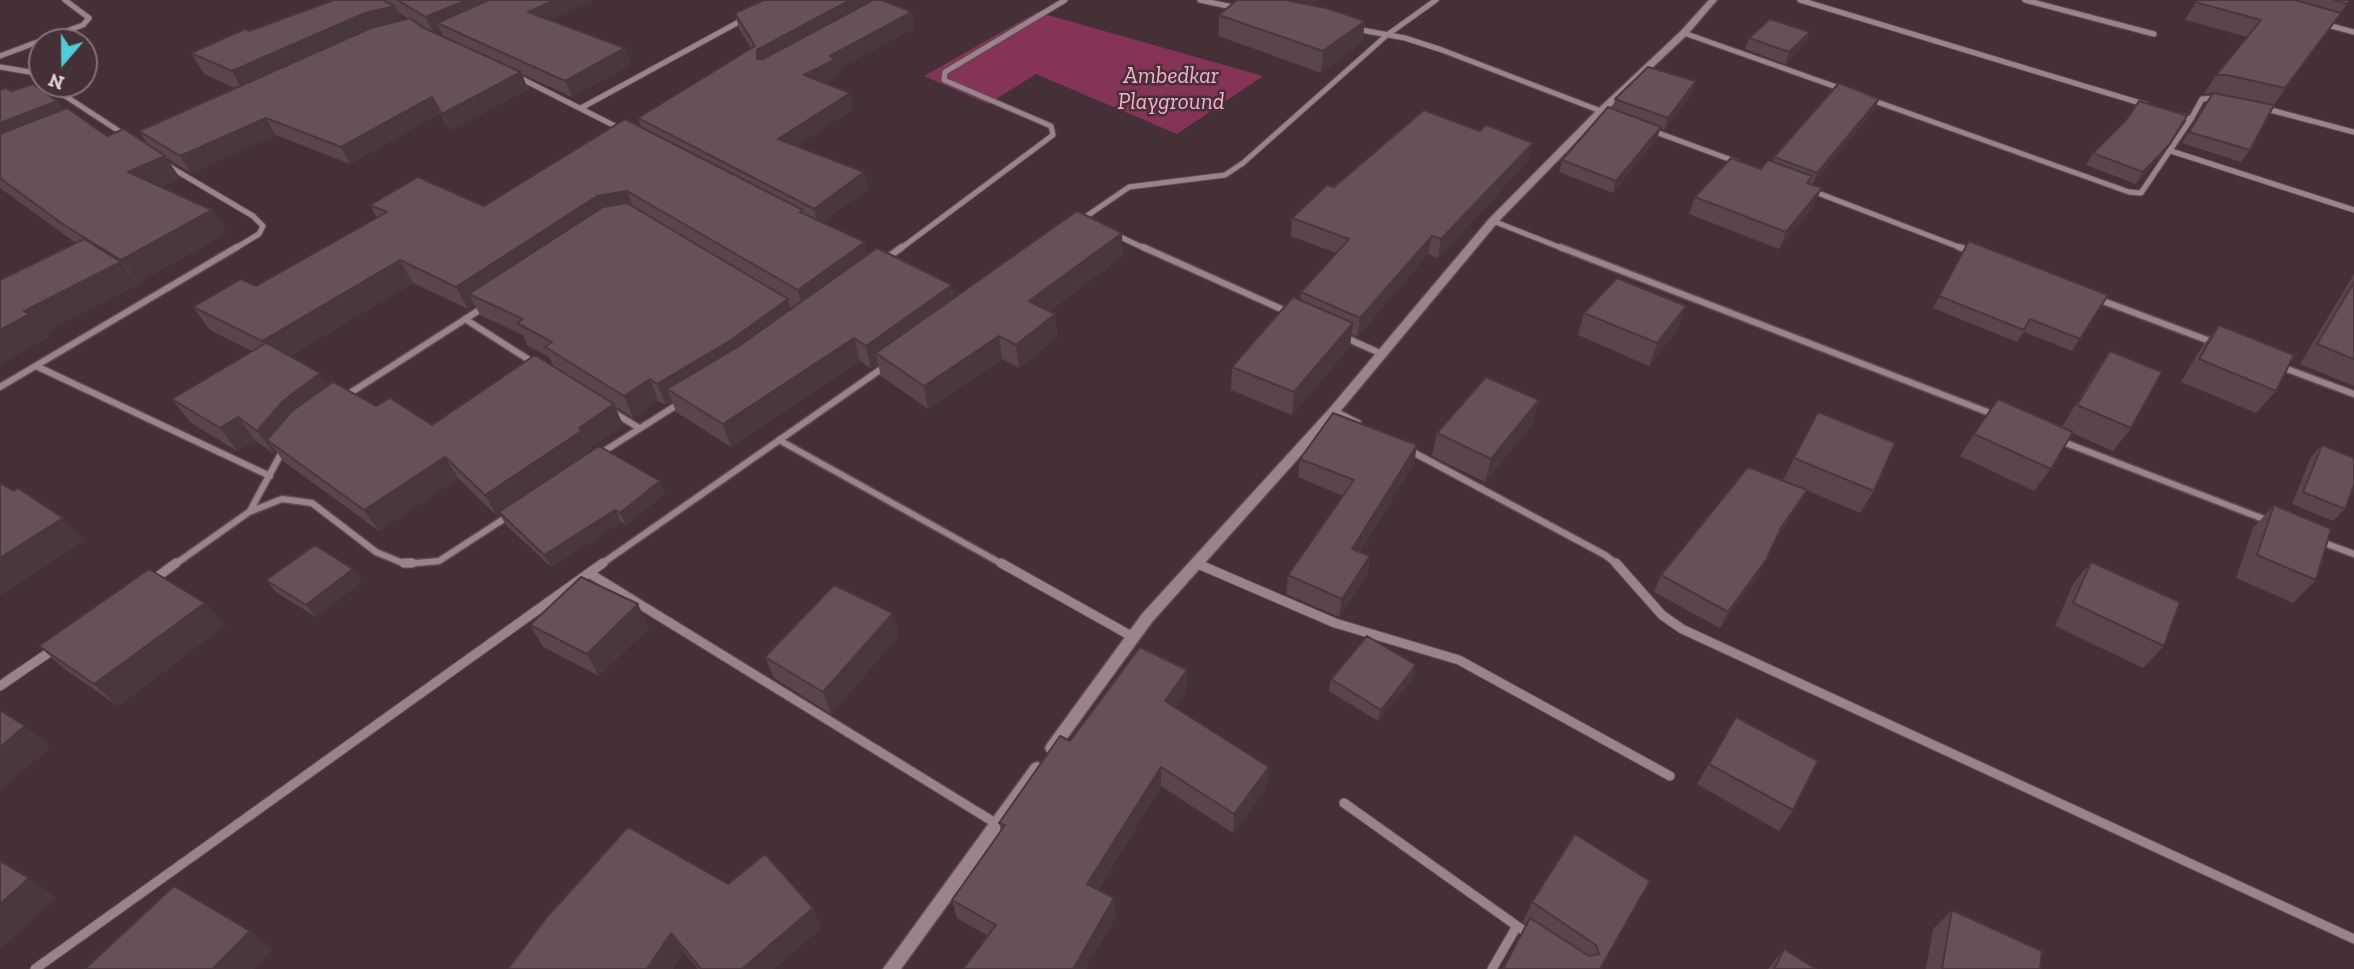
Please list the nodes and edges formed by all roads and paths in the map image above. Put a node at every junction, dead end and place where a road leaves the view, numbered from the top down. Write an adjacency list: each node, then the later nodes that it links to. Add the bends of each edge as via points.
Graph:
1 (65, 0): 16 (street, via 89,18 83,25)
2 (1065, 0): 48 (street, via 945,72 944,80 1051,126 1053,135)
3 (1200, 0): 8 (street)
4 (1436, 0): 15 (street)
5 (1713, 0): 13 (street)
6 (1800, 0): 25 (street)
7 (2025, 0): 14 (street)
8 (1248, 9)
9 (748, 16): 26 (street)
10 (2316, 22): 12 (street)
11 (1349, 28): 15 (street)
12 (2354, 32)
13 (1684, 33): 20 (street); 27 (street)
14 (2154, 34)
15 (1387, 35): 27 (street, via 1442,50); 42 (street, via 1224,175 1129,187)
16 (0, 56)
17 (0, 67): 18 (street)
18 (28, 72)
19 (516, 76): 26 (street)
20 (1854, 94)
21 (68, 98): 30 (street)
22 (1867, 98): 37 (street, via 2129,192 2146,190)
23 (2222, 99): 31 (street, via 2202,99)
24 (2255, 106): 34 (street)
25 (2152, 107)
26 (581, 108): 35 (street)
27 (1601, 111): 29 (street); 43 (street)
28 (2165, 111): 31 (street)
29 (1614, 116)
30 (99, 118): 32 (street); 36 (street)
31 (2191, 119): 37 (street)
32 (87, 123)
33 (1639, 125): 39 (street)
34 (2354, 132)
35 (629, 133)
36 (132, 140)
37 (2171, 151): 41 (street)
38 (160, 161): 58 (street, via 253,216 263,226 259,234)
39 (1741, 164)
40 (1805, 188): 47 (street)
41 (2354, 210)
42 (1082, 219): 44 (street); 45 (street)
43 (1493, 221): 55 (street); 66 (street)
44 (1094, 225)
45 (1071, 227)
46 (1107, 230): 51 (street)
47 (1984, 257)
48 (880, 263)
49 (2086, 295): 54 (street)
50 (487, 304): 52 (street)
51 (1294, 314)
52 (465, 319): 59 (street); 63 (street)
53 (1332, 331): 55 (street)
54 (2227, 347)
55 (1382, 354): 65 (street)
56 (899, 356): 70 (street)
57 (2265, 361): 61 (street)
58 (36, 366): 60 (street); 74 (street)
59 (546, 370)
60 (0, 387)
61 (2354, 394)
62 (684, 400): 67 (street)
63 (334, 404)
64 (604, 406): 67 (street)
65 (1334, 411): 68 (street); 80 (street)
66 (2003, 419)
67 (639, 428): 73 (street)
68 (1371, 430)
69 (2055, 439): 77 (street)
70 (779, 440): 81 (street); 83 (street)
71 (1396, 443): 90 (street, via 1605,555 1662,615 1682,629)
72 (288, 444): 74 (street)
73 (595, 458)
74 (270, 476): 76 (street)
75 (517, 510): 76 (street, via 439,561 405,565 376,552 312,503 282,499)
76 (249, 512): 82 (street)
77 (2276, 524)
78 (2315, 539): 79 (street)
79 (2354, 554)
80 (1198, 564): 83 (street); 86 (street, via 1335,623 1459,660)
81 (589, 573): 88 (street); 92 (street)
82 (147, 583)
83 (1133, 637): 88 (street)
84 (57, 647): 85 (street)
85 (0, 687)
86 (1670, 776)
87 (1343, 803): 89 (street)
88 (997, 824): 93 (street)
89 (1517, 926): 91 (street); 94 (street)
90 (2354, 939)
91 (1539, 941)
92 (35, 969)
93 (891, 969)
94 (1492, 969)

